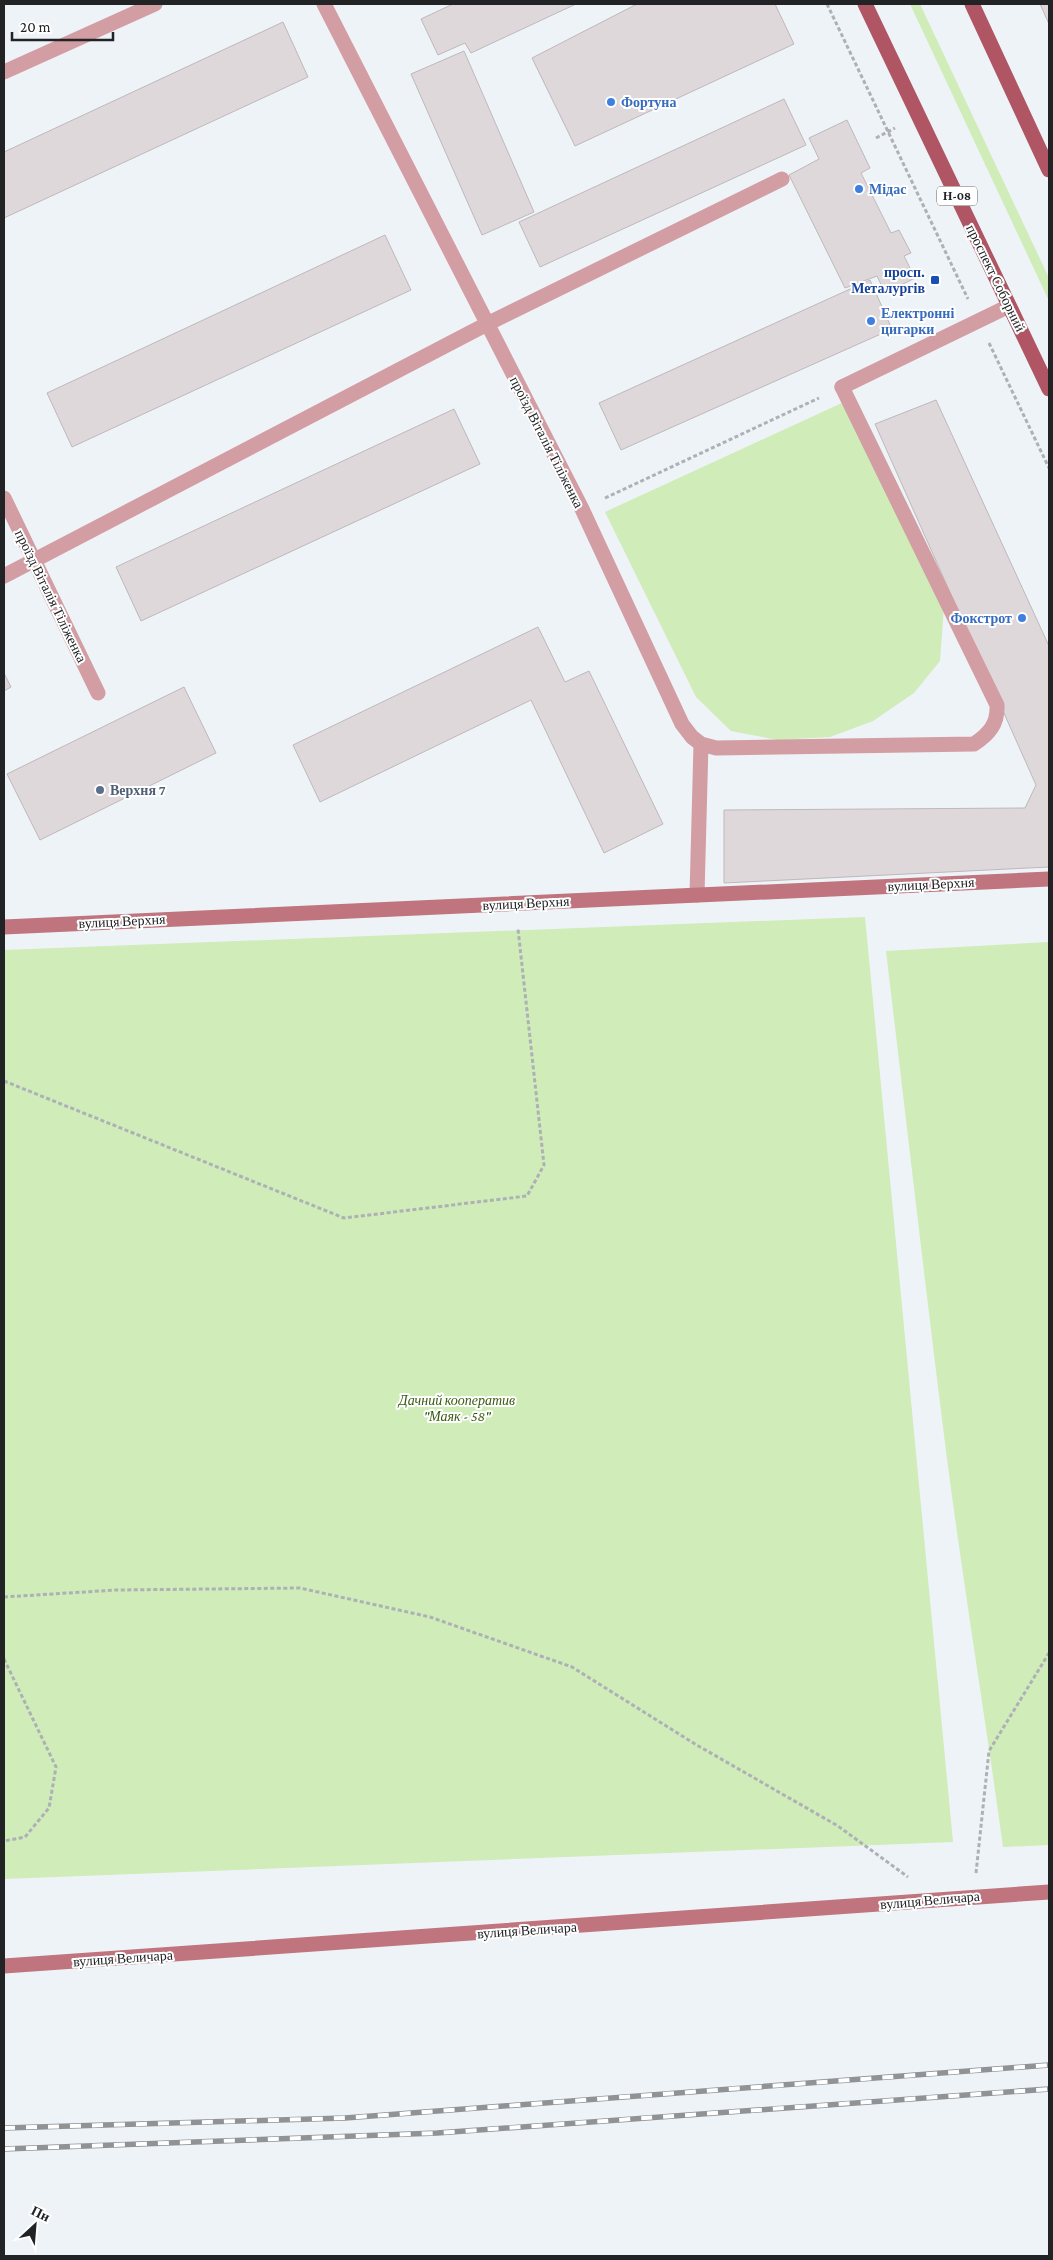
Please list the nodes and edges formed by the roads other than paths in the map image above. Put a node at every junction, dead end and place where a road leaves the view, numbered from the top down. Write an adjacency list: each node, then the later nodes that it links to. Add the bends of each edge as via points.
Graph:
1 (156, 4): 5 (street)
2 (324, 4): 9 (street, проїзд Віталія Тіліженка)
3 (865, 4): 8 (main road, проспект Соборний / Н-08)
4 (972, 4): 6 (main road)
5 (4, 72)
6 (1049, 170)
7 (782, 179): 9 (street)
8 (1009, 306): 10 (main road, проспект Соборний / Н-08); 15 (street, via 842,387 997,706 994,726 974,744 716,748)
9 (487, 324): 12 (street); 15 (street, проїзд Віталія Тіліженка, via 582,509 682,724)
10 (1049, 389)
11 (4, 498): 12 (street, проїзд Віталія Тіліженка)
12 (35, 559): 13 (street); 14 (street, проїзд Віталія Тіліженка)
13 (4, 576)
14 (98, 693)
15 (701, 744): 17 (street)
16 (1049, 879): 17 (street, вулиця Верхня)
17 (697, 895): 18 (street, вулиця Верхня)
18 (4, 927)
19 (1049, 1892): 20 (street, вулиця Величара)
20 (4, 1966)

